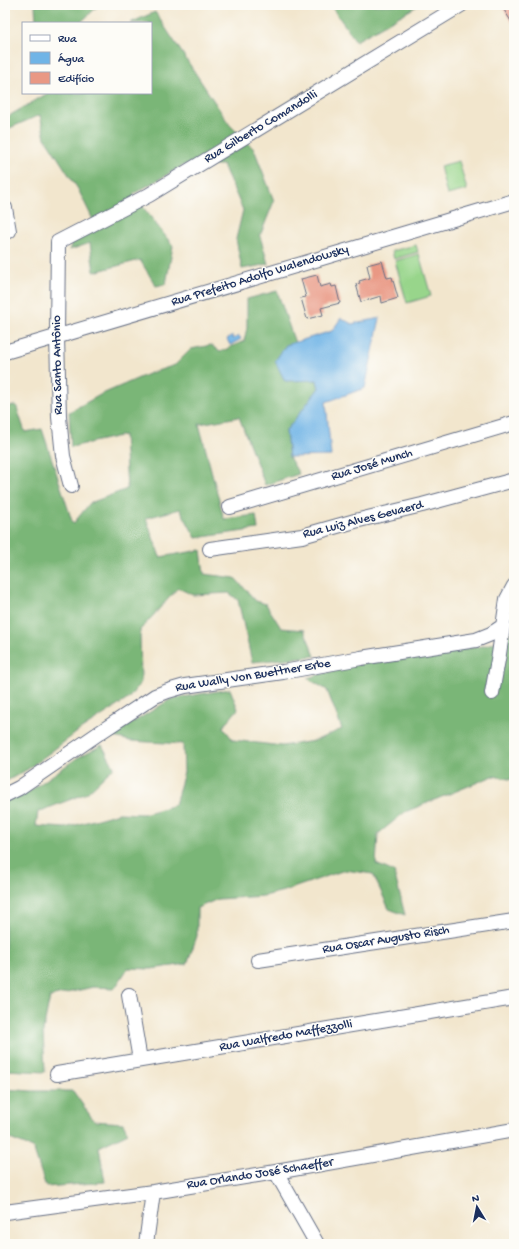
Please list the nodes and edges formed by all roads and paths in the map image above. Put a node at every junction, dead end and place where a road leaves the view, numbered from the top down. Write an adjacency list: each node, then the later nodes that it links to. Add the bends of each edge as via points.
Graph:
1 (461, 5): 3 (street, Rua Gilberto Comandolli, via 149,195)
2 (514, 201): 4 (street, Rua Prefeito Adolfo Walendowsky)
3 (58, 242): 4 (street, Rua Santo Antônio)
4 (57, 336): 5 (street, Rua Prefeito Adolfo Walendowsky); 8 (street, Rua Santo Antônio, via 60,437)
5 (5, 352)
6 (514, 423): 9 (street, Rua José Munch)
7 (514, 480): 10 (street, Rua Luiz Alves Gevaerd, via 302,536)
8 (71, 486)
9 (230, 508)
10 (210, 549)
11 (514, 586): 12 (street, via 507,599)
12 (503, 626): 13 (street); 14 (street, Rua Wally Von Buettner Erbe, via 476,640 168,690)
13 (492, 693)
14 (5, 795)
15 (514, 920): 16 (street, Rua Oscar Augusto Risch)
16 (258, 960)
17 (129, 995): 19 (street)
18 (514, 998): 19 (street, Rua Walfredo Maffezzolli)
19 (140, 1060): 20 (street, Rua Walfredo Maffezzolli)
20 (57, 1074)
21 (514, 1130): 22 (street, Rua Orlando José Schaeffer)
22 (276, 1172): 23 (street, Rua Orlando José Schaeffer); 26 (street)
23 (153, 1192): 24 (street, Rua Orlando José Schaeffer); 25 (street)
24 (5, 1212)
25 (146, 1244)
26 (317, 1244)

